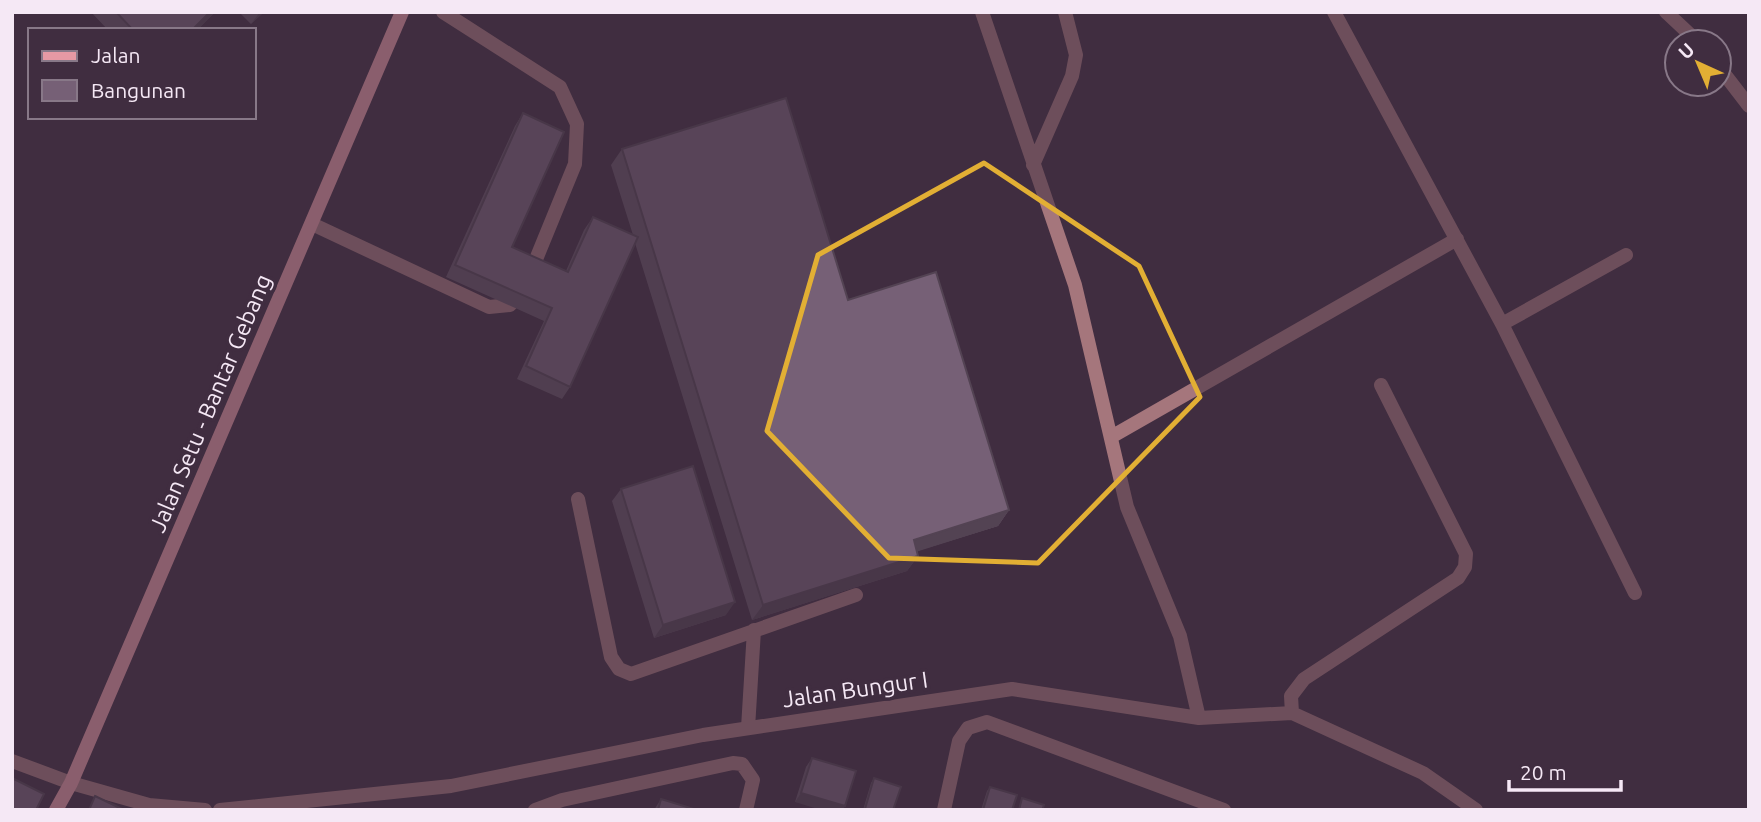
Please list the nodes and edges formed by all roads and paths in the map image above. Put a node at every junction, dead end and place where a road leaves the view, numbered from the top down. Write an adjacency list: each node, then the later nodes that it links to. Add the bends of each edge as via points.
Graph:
1 (443, 12): 11 (street, via 560,87 577,124 575,164 528,279 510,305 489,307)
2 (982, 12): 10 (street)
3 (1065, 12): 10 (street, via 1076,55 1072,76)
4 (1334, 12): 12 (street)
5 (1665, 12): 7 (street)
6 (396, 15): 11 (main road, Jalan Setu - Bantar Gebang)
7 (1683, 28)
8 (1733, 85): 9 (street)
9 (1749, 106)
10 (1033, 166): 16 (street, via 1075,285)
11 (312, 224): 25 (main road, Jalan Setu - Bantar Gebang)
12 (1457, 239): 14 (street); 16 (street)
13 (1626, 255): 14 (street)
14 (1502, 324): 18 (street)
15 (1381, 386): 21 (street, via 1466,554 1465,567 1458,578 1304,679 1291,696)
16 (1111, 438): 22 (street, via 1127,507 1180,636)
17 (578, 499): 20 (street, via 611,656 619,668 631,674)
18 (1635, 593)
19 (856, 595): 20 (street)
20 (754, 630): 23 (street)
21 (1293, 713): 22 (street, Jalan Bungur I); 34 (street, Jalan Bungur I, via 1423,773)
22 (1199, 718): 23 (street, Jalan Bungur I, via 1012,689)
23 (748, 728): 29 (street, Jalan Bungur I, via 451,786)
24 (12, 761): 25 (street)
25 (71, 783): 27 (main road, Jalan Setu - Bantar Gebang); 28 (street, via 149,804)
26 (561, 805): 30 (street); 31 (street, via 733,763 742,764 753,780)
27 (56, 810)
28 (205, 810)
29 (220, 810)
30 (536, 810)
31 (746, 810)
32 (944, 810): 33 (street, via 959,741 968,728 986,722)
33 (1224, 810)
34 (1476, 810)

